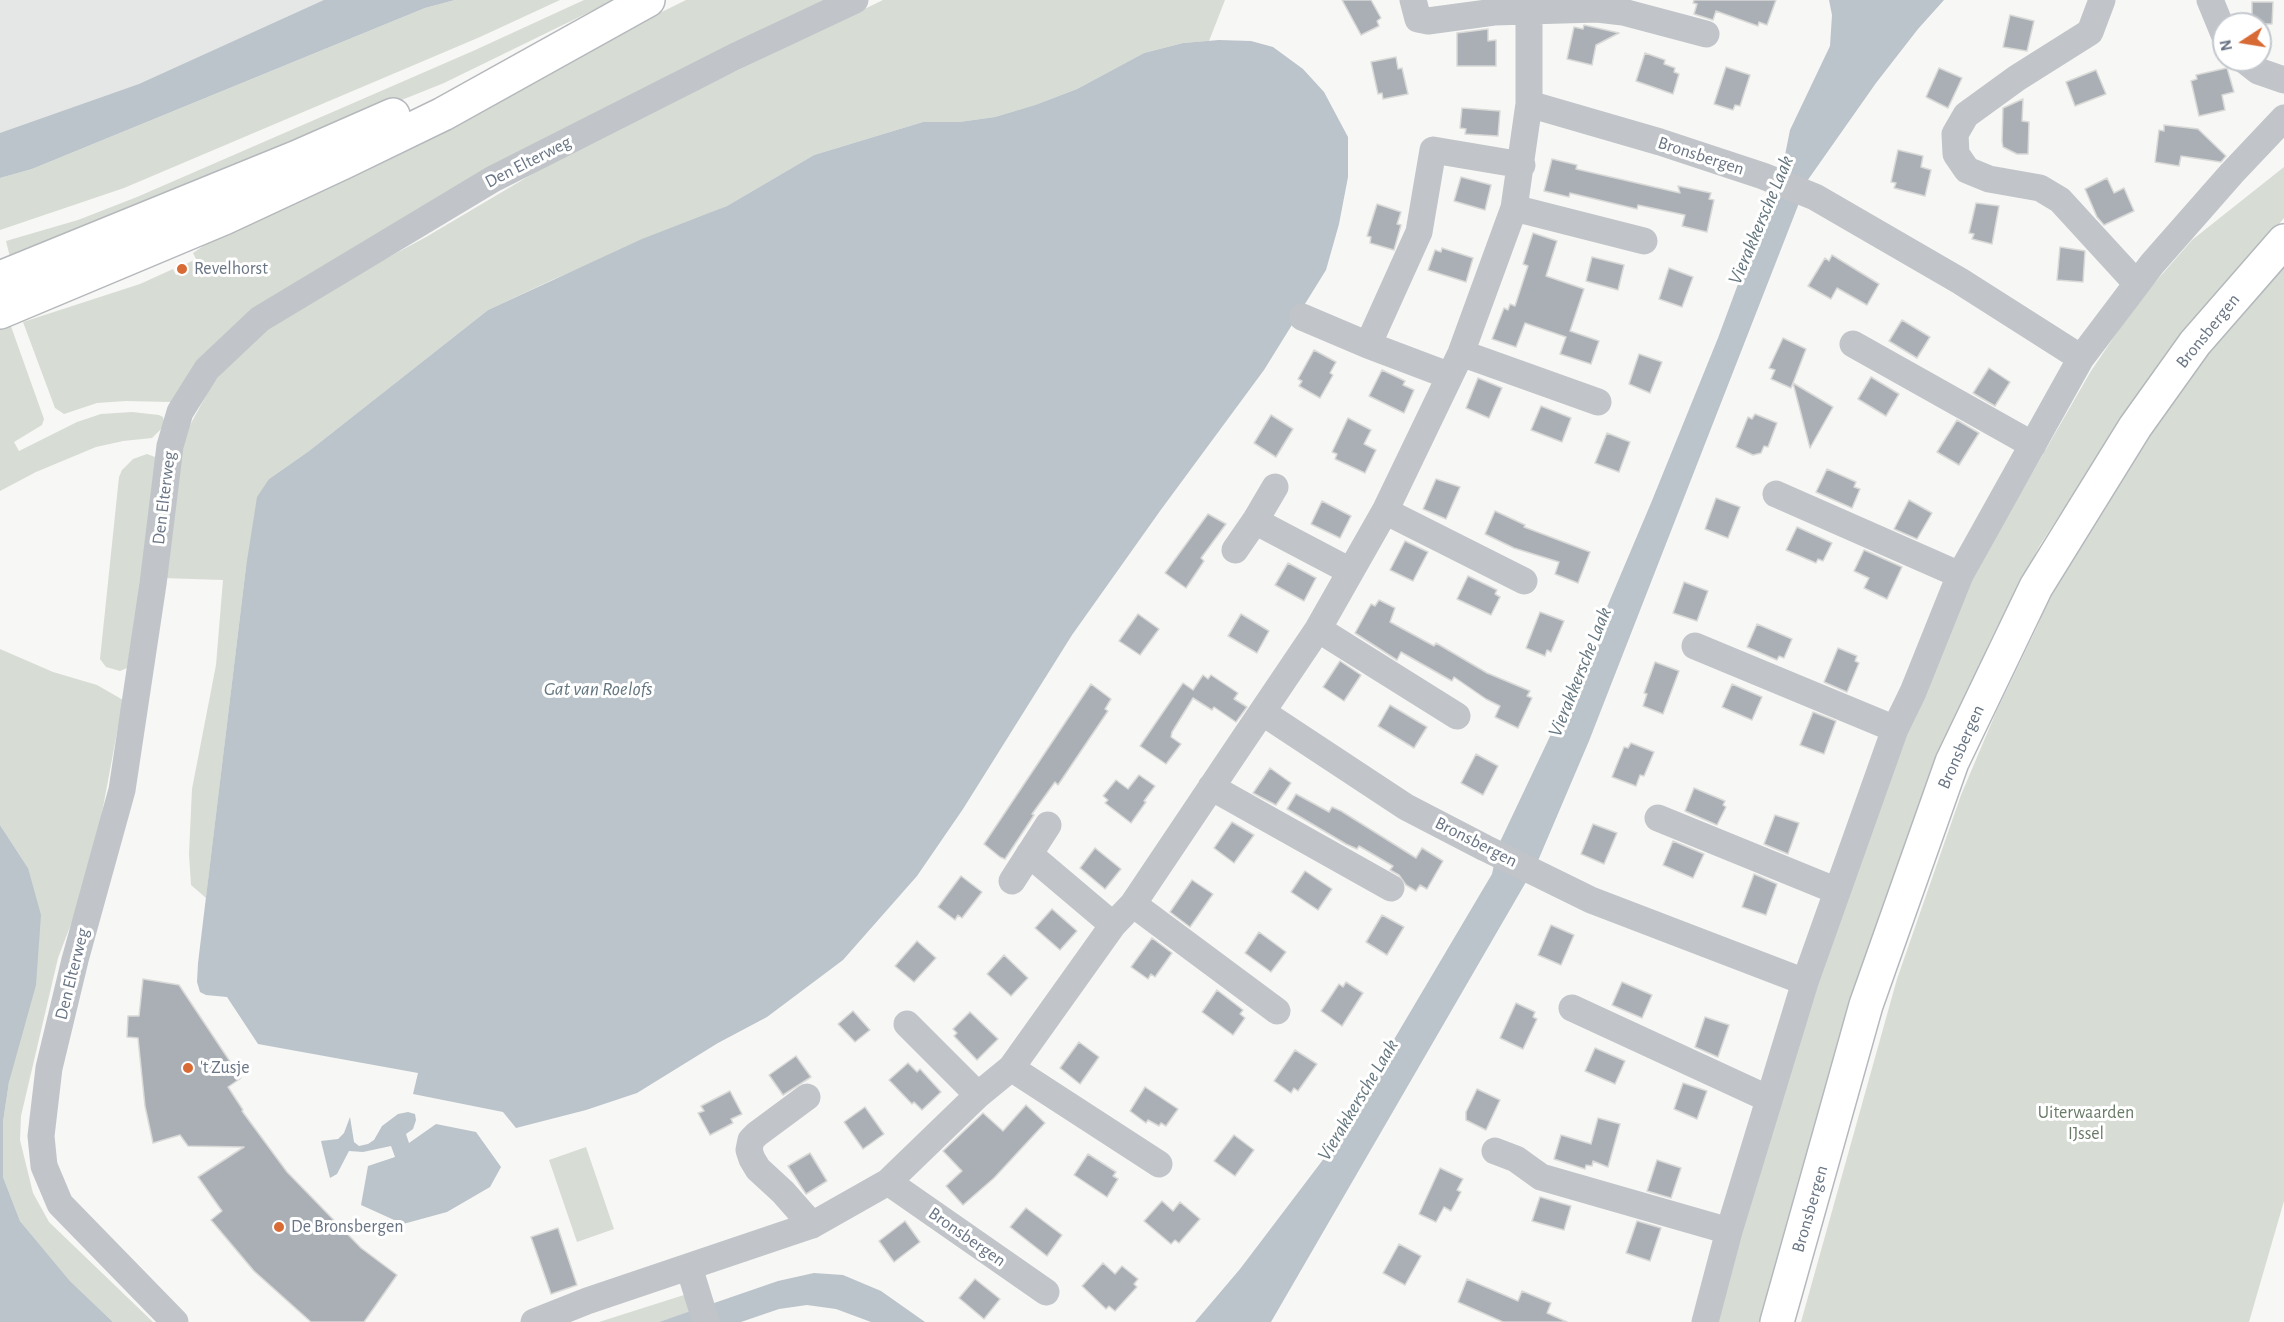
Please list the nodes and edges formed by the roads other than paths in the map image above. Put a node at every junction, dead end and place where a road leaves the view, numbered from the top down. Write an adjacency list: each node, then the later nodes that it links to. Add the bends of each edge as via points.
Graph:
1 (647, 0): 15 (main road, via 295,158); 17 (main road, via 443,114 344,162 224,219)
2 (855, 0): 63 (street, Den Elterweg, via 493,178 260,319 207,369 180,412 170,446 122,790 49,1068 41,1136 44,1166 60,1204)
3 (1413, 0): 5 (street, via 1418,19 1428,21)
4 (2102, 0): 16 (street, via 2090,32 1966,115 1955,134 1956,154 1967,170 1989,179 2040,188 2060,200)
5 (1529, 5): 6 (street, via 1623,12); 9 (street)
6 (1706, 34)
7 (2261, 72): 8 (street)
8 (2284, 80)
9 (1529, 104): 11 (street); 21 (street, Bronsbergen, via 1660,142 1815,197 1960,281)
10 (2284, 118): 16 (street)
11 (1522, 165): 12 (street); 20 (street, via 1433,150 1419,232)
12 (1514, 208): 13 (street); 22 (street)
13 (1644, 241)
14 (2284, 241): 66 (main road, Bronsbergen, via 2195,343 2134,427 2036,587 1952,762 1866,1005)
15 (0, 278)
16 (2137, 284): 21 (street)
17 (0, 312)
18 (1302, 317): 20 (street)
19 (1853, 344): 24 (street)
20 (1368, 345): 22 (street)
21 (2081, 358): 24 (street)
22 (1455, 365): 23 (street); 27 (street)
23 (1598, 402)
24 (2033, 445): 31 (street)
25 (1275, 487): 28 (street)
26 (1776, 494): 31 (street)
27 (1385, 511): 30 (street); 32 (street)
28 (1255, 521): 29 (street); 30 (street)
29 (1235, 550)
30 (1350, 571): 33 (street)
31 (1960, 575): 37 (street)
32 (1524, 581)
33 (1318, 629): 35 (street); 36 (street)
34 (1695, 646): 37 (street)
35 (1262, 712): 38 (street); 47 (street, Bronsbergen, via 1406,807 1485,848 1591,900)
36 (1458, 716)
37 (1894, 729): 44 (street)
38 (1211, 787): 43 (street); 45 (street)
39 (1658, 818): 44 (street)
40 (1048, 825): 41 (street)
41 (1029, 854): 42 (street); 46 (street)
42 (1012, 881)
43 (1390, 888)
44 (1837, 891): 47 (street)
45 (1132, 904): 46 (street); 49 (street)
46 (1113, 925): 51 (street)
47 (1805, 982): 54 (street)
48 (1572, 1008): 54 (street)
49 (1277, 1011)
50 (907, 1024): 52 (street)
51 (1011, 1068): 52 (street); 56 (street)
52 (978, 1095): 57 (street)
53 (807, 1097): 58 (street, via 757,1134 749,1150 758,1169)
54 (1769, 1099): 59 (street)
55 (1495, 1151): 59 (street, via 1516,1159 1541,1177)
56 (1159, 1164)
57 (888, 1182): 58 (street); 61 (street, Bronsbergen)
58 (812, 1225): 60 (street)
59 (1729, 1231): 65 (street)
60 (689, 1267): 62 (street); 64 (street)
61 (1046, 1292)
62 (703, 1312)
63 (175, 1322)
64 (534, 1322)
65 (1705, 1322)
66 (1778, 1322)

